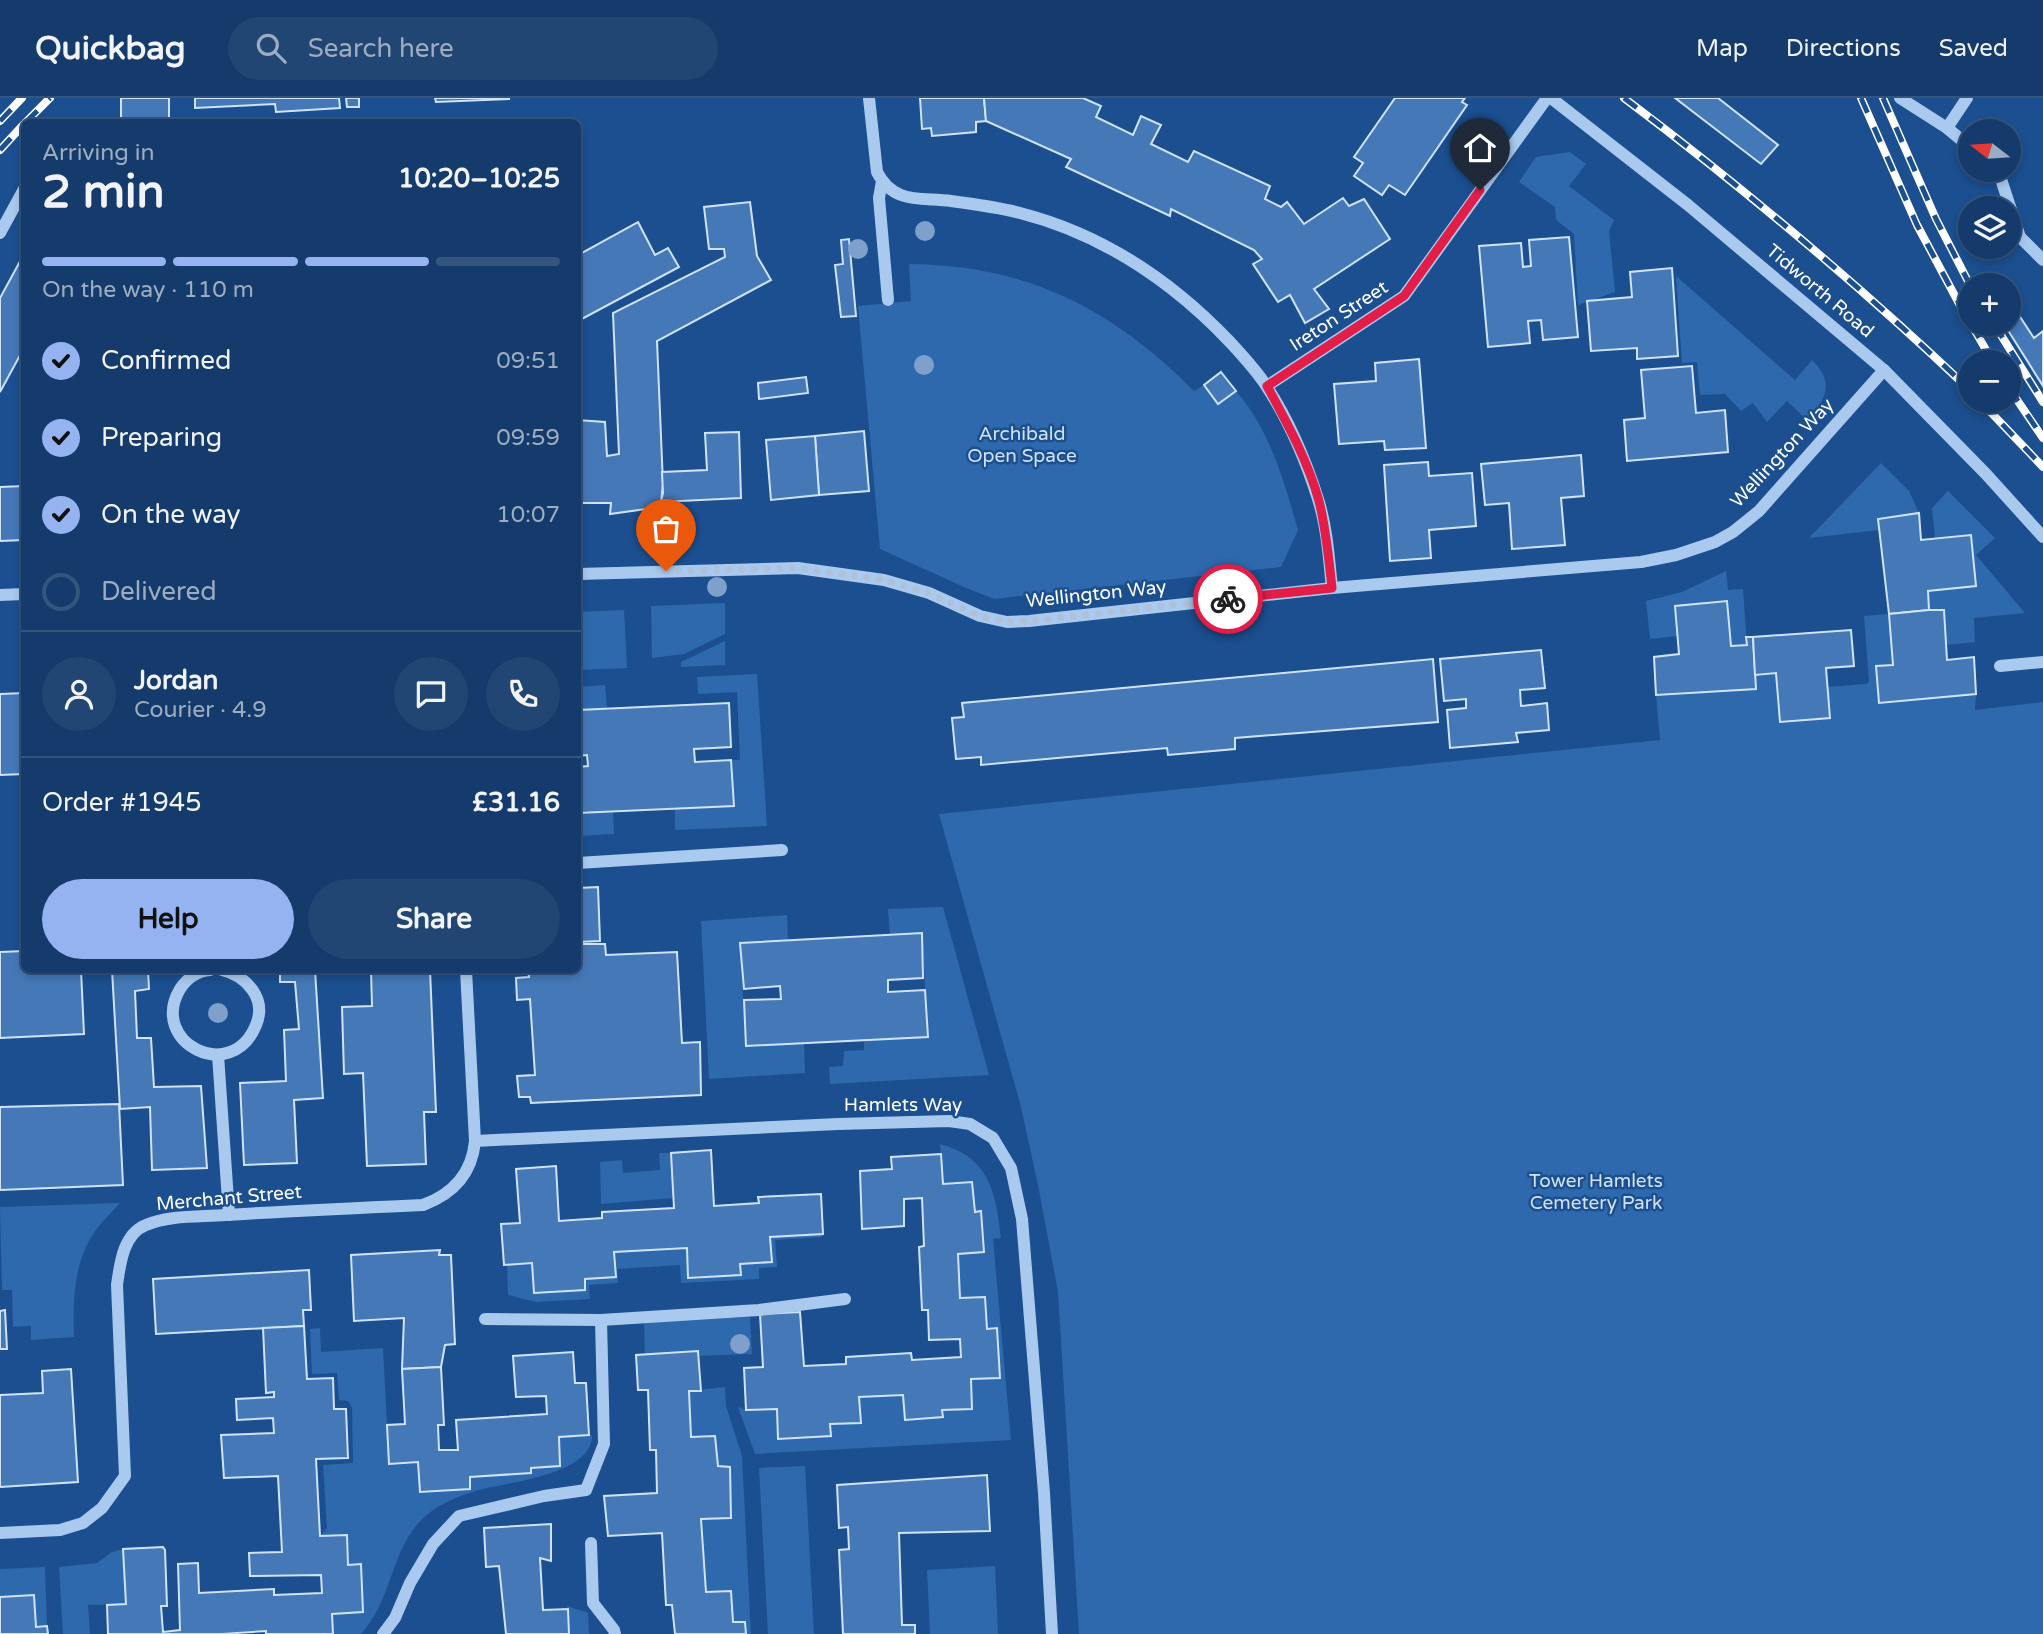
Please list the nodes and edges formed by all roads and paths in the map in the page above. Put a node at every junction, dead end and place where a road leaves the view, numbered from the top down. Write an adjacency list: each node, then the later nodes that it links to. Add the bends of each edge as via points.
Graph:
1 (869, 98): 7 (street, via 875,160)
2 (1549, 98): 13 (street, Tidworth Road, via 1688,205); 14 (street, Ireton Street, via 1404,296)
3 (1900, 98): 5 (street)
4 (1967, 98): 5 (street)
5 (1947, 128): 6 (street)
6 (1958, 137)
7 (882, 181): 12 (street, via 878,198); 14 (street, via 906,197 987,206 1048,220 1113,249 1202,314)
8 (2002, 182): 11 (street, via 2020,237)
9 (21, 194): 10 (street)
10 (0, 233)
11 (2043, 260)
12 (888, 300)
13 (1884, 370): 15 (street, Tidworth Road); 17 (street, Wellington Way, via 1759,511 1715,542 1641,562)
14 (1267, 386): 17 (street, via 1319,501)
15 (2043, 537)
16 (581, 574): 17 (street, Wellington Way, via 798,568 884,580 1007,622)
17 (1332, 588)
18 (21, 594): 19 (street)
19 (0, 595)
20 (2043, 662): 21 (street)
21 (2000, 667)
22 (782, 850): 23 (street)
23 (581, 863)
24 (199, 973): 27 (street, via 192,975 175,997 175,1025 191,1047)
25 (235, 973): 27 (street, via 254,992 258,1020 244,1045)
26 (466, 973): 28 (street, Merchant Street)
27 (218, 1055): 29 (street)
28 (475, 1141): 29 (street, Merchant Street, via 473,1159 459,1182 423,1205); 37 (street, Hamlets Way, via 949,1121 970,1124 993,1138 1011,1168 1022,1219)
29 (229, 1215): 33 (street, Merchant Street, via 144,1225 121,1258 117,1285 125,1476 102,1508 83,1523 60,1530)
30 (845, 1299): 32 (street, via 759,1310)
31 (485, 1319): 32 (street)
32 (601, 1320): 35 (street, via 604,1444 586,1490 459,1516 433,1544)
33 (0, 1533)
34 (591, 1543): 36 (street, via 593,1603)
35 (383, 1634)
36 (615, 1634)
37 (1052, 1634)

